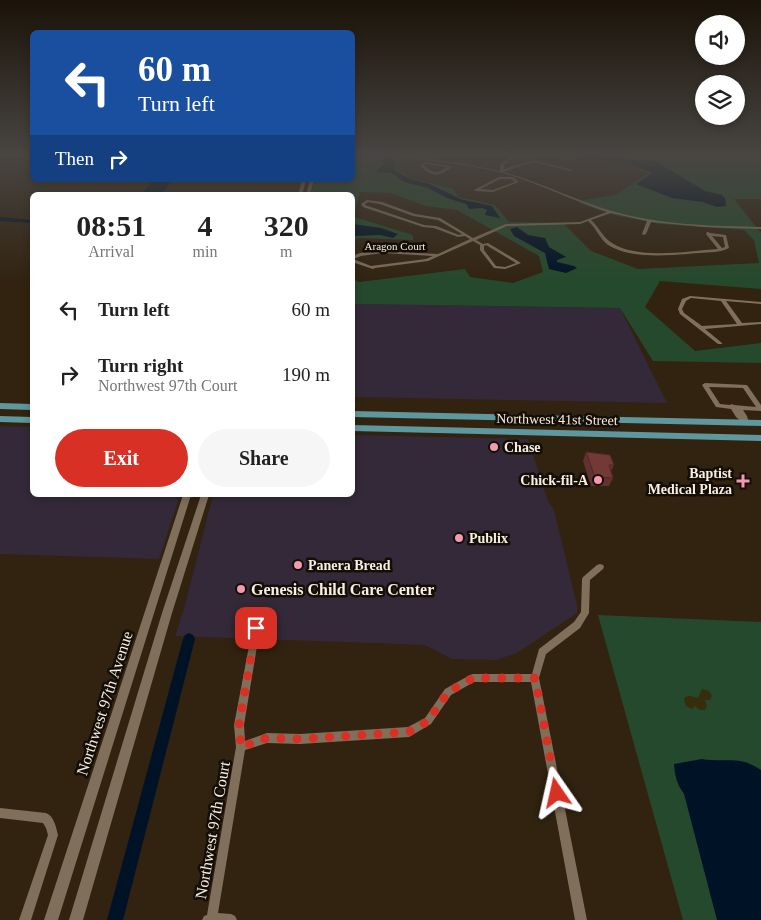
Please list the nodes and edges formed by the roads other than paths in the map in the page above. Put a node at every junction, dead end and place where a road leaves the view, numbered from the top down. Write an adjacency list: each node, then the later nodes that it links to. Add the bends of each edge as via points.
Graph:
1 (572, 197): 2 (street)
2 (611, 212): 3 (street); 4 (street)
3 (590, 221): 10 (street, via 513,224); 14 (street, via 609,243 634,253)
4 (649, 221): 5 (street); 7 (street)
5 (702, 227): 6 (street); 8 (street)
6 (761, 228)
7 (644, 234)
8 (708, 234): 14 (street); 14 (street, via 725,237 727,248)
9 (465, 235): 9 (street, via 424,226 363,205 366,202 385,204 414,215 439,219); 11 (street)
10 (477, 238): 11 (street); 12 (street)
11 (472, 240): 13 (street); 15 (street)
12 (487, 244): 13 (street); 13 (street, via 519,263 505,268 495,267 482,250)
13 (482, 245)
14 (721, 250)
15 (438, 255): 16 (street, Aragon Court, via 372,253); 18 (street, via 416,262)
16 (355, 257)
17 (355, 260): 18 (street, Aragon Court)
18 (370, 267): 19 (street, Aragon Court)
19 (376, 270)
20 (722, 300): 21 (street); 23 (street); 24 (street, via 690,298 682,302 680,311)
21 (761, 303)
22 (761, 323): 23 (street)
23 (741, 325): 24 (street)
24 (701, 328): 25 (street)
25 (720, 343)
26 (735, 406): 29 (street); 29 (street, via 718,406 705,385 746,386); 33 (street, via 738,416)
27 (3, 407): 28 (main road)
28 (30, 407)
29 (761, 409)
30 (355, 414): 33 (main road, Northwest 41st Street)
31 (0, 419): 32 (main road)
32 (28, 420)
33 (746, 423): 34 (main road, Northwest 41st Street)
34 (761, 424)
35 (355, 428): 36 (main road, Northwest 41st Street)
36 (761, 438)
37 (186, 497): 46 (street, Northwest 97th Avenue)
38 (204, 497): 47 (street)
39 (600, 567): 41 (street, via 586,579 585,614 578,626 542,652)
40 (256, 628): 42 (street, Northwest 97th Court, via 239,725)
41 (535, 678): 42 (street, via 473,678 448,692 428,721 409,732 267,738); 49 (street)
42 (241, 747): 44 (street, Northwest 97th Court)
43 (0, 813): 45 (street, via 46,818 51,826 53,835)
44 (210, 919): 48 (street)
45 (25, 920)
46 (51, 920)
47 (76, 920)
48 (230, 920)
49 (581, 920)

